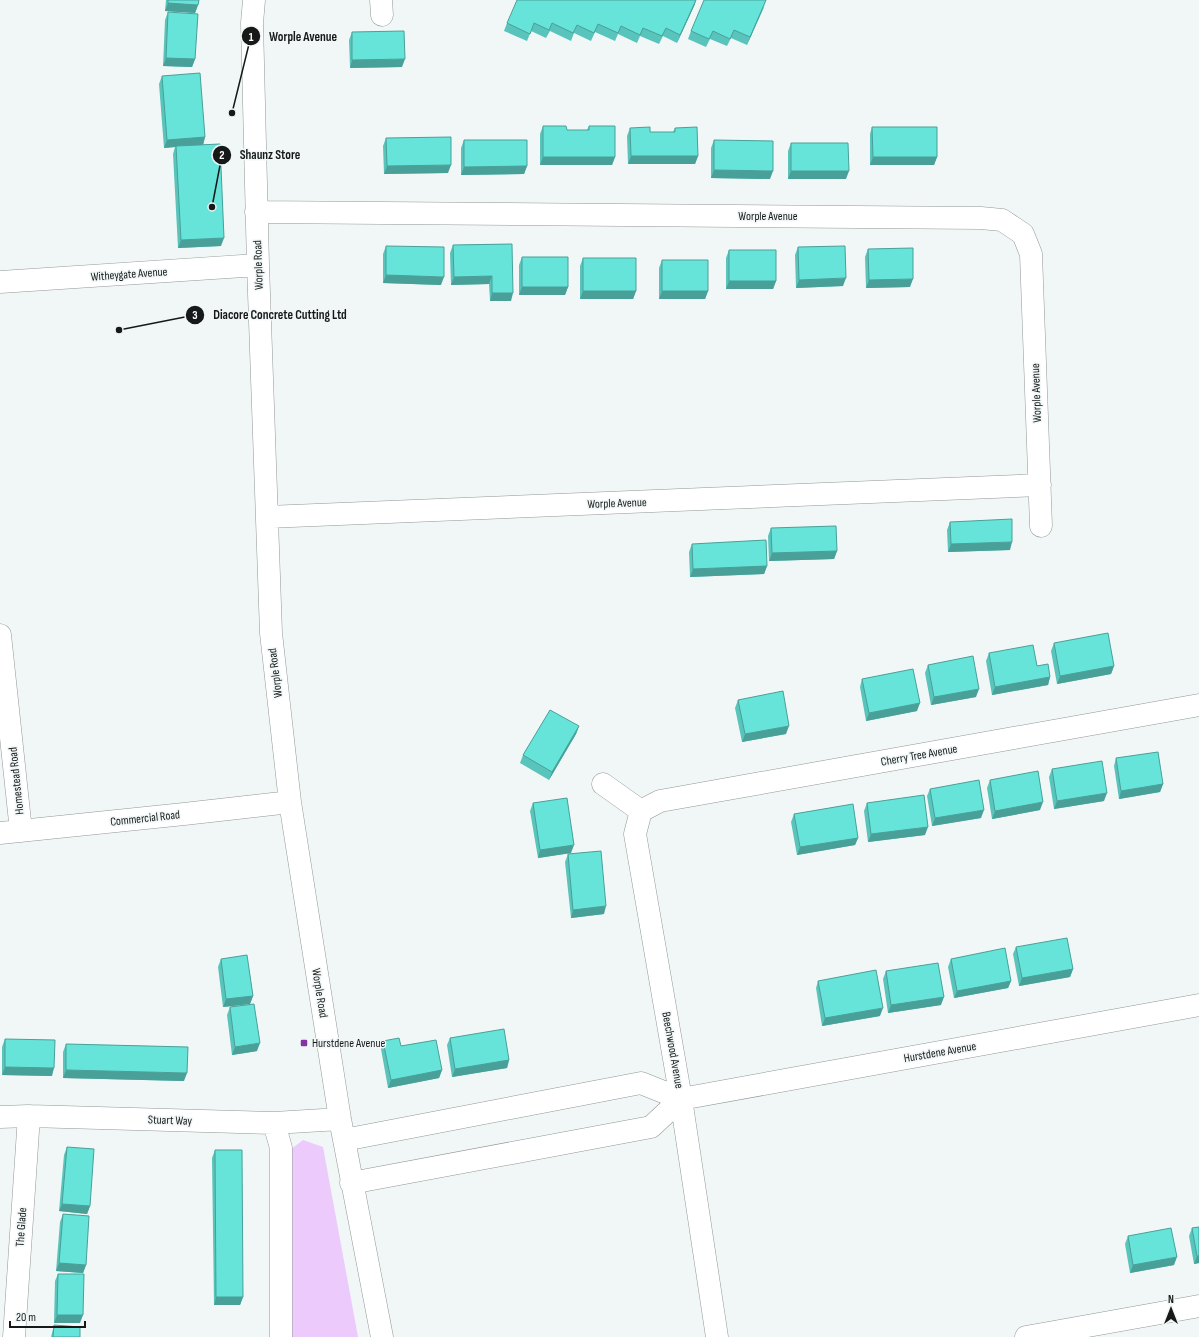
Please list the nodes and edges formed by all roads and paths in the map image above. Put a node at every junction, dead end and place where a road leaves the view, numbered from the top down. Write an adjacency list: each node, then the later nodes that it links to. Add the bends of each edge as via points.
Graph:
1 (254, 0): 2 (street, Worple Road, via 252,23)
2 (256, 212): 3 (street, Worple Road); 5 (street, Worple Avenue, via 1002,220 1023,234 1031,254)
3 (258, 265): 4 (street, Witheygate Avenue); 6 (street, Worple Road)
4 (0, 282)
5 (1040, 485): 6 (street, Worple Avenue); 7 (street, Worple Avenue)
6 (267, 517): 11 (street, Worple Road, via 271,633)
7 (1042, 526)
8 (0, 635): 13 (street, Homestead Road)
9 (1199, 706): 12 (street, Cherry Tree Avenue, via 660,801)
10 (603, 784): 12 (street)
11 (290, 802): 13 (street, Commercial Road); 19 (street, Worple Road)
12 (641, 811): 16 (street, Beechwood Avenue, via 635,834)
13 (21, 831): 14 (street, Commercial Road)
14 (0, 833)
15 (1199, 1005): 16 (street, Hurstdene Avenue)
16 (681, 1099): 21 (street, via 641,1083); 22 (street, via 651,1127); 27 (street, Beechwood Avenue)
17 (29, 1116): 18 (street, Stuart Way); 20 (street, Stuart Way); 24 (street, The Glade)
18 (0, 1117)
19 (340, 1119): 20 (street, Stuart Way); 21 (street, Worple Road)
20 (274, 1123): 25 (street, via 281,1148)
21 (344, 1140): 22 (street, Worple Road)
22 (351, 1183): 26 (street, Worple Road)
23 (1199, 1306): 28 (street)
24 (14, 1337)
25 (280, 1337)
26 (382, 1337)
27 (717, 1337)
28 (1026, 1337)

